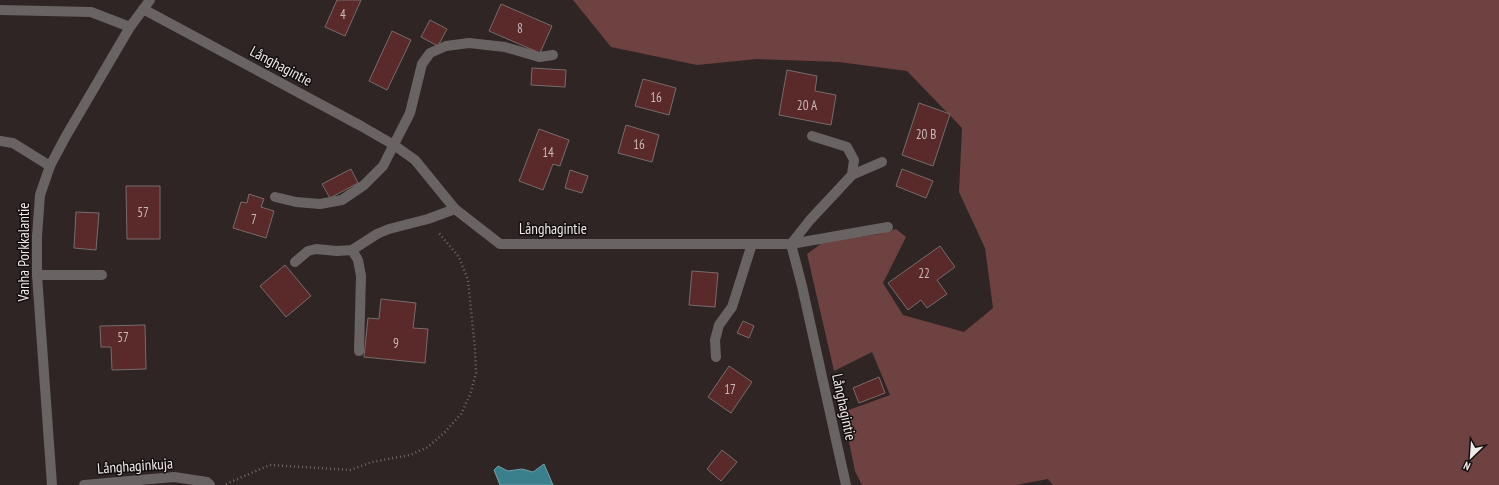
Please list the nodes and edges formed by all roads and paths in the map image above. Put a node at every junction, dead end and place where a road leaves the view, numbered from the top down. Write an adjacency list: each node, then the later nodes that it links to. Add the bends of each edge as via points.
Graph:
1 (150, 0): 2 (street, Vanha Porkkalantie)
2 (143, 9): 4 (street, Vanha Porkkalantie); 8 (street, Långhagintie)
3 (0, 10): 4 (street, via 91,12)
4 (130, 27): 10 (street, Vanha Porkkalantie)
5 (553, 54): 8 (street, via 539,57 505,47 469,43 446,46 430,53 422,64 410,113)
6 (812, 136): 11 (street, via 846,147 854,160)
7 (0, 141): 10 (street, via 13,143)
8 (394, 145): 12 (street, via 383,166 364,185 342,200 320,204); 13 (street, Långhagintie, via 415,160)
9 (882, 162): 11 (street)
10 (50, 166): 20 (street, Vanha Porkkalantie, via 40,195)
11 (852, 175): 17 (street)
12 (275, 197)
13 (455, 208): 14 (street); 16 (street, Långhagintie, via 500,244)
14 (428, 219): 18 (street, via 389,229); 27 (path, via 459,257 468,280 476,349 476,373 470,395 460,414 428,447 410,455 372,462 350,470 270,464)
15 (888, 227): 17 (street)
16 (752, 244): 17 (street, Långhagintie); 23 (street, via 732,307 719,325 715,340)
17 (791, 244): 28 (street, Långhagintie)
18 (352, 250): 19 (street, via 336,252 316,249 308,251); 22 (street, via 358,260 361,276)
19 (295, 262)
20 (37, 274): 21 (street); 24 (street, Vanha Porkkalantie)
21 (102, 275)
22 (359, 352)
23 (716, 356)
24 (52, 485)
25 (84, 485): 26 (street, Långhaginkuja, via 174,477 207,482)
26 (210, 485)
27 (224, 485)
28 (846, 485)

